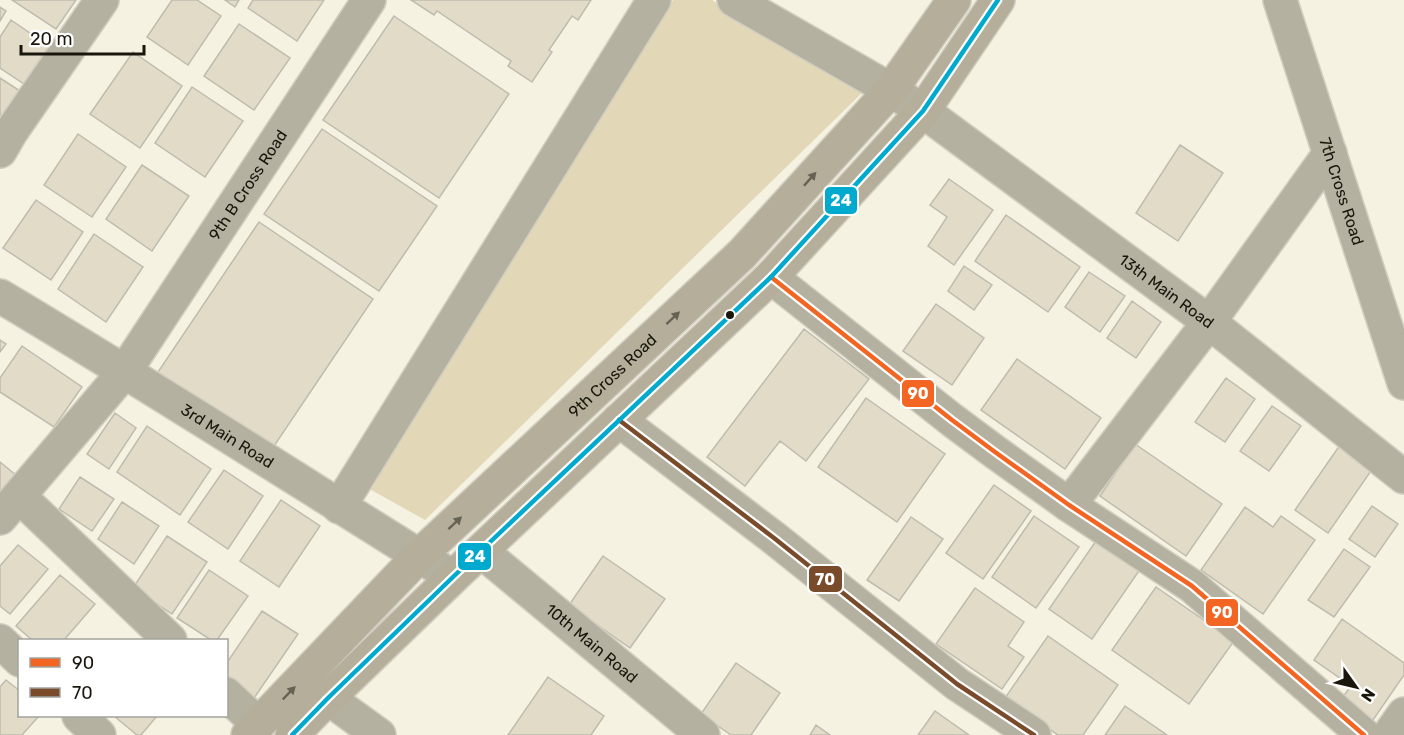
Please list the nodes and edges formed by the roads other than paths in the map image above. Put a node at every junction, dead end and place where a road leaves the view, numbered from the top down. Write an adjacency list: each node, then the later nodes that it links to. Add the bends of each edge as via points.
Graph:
1 (102, 0): 10 (street)
2 (369, 0): 15 (street, 9th B Cross Road)
3 (654, 0): 21 (street)
4 (734, 0): 8 (street, 13th Main Road)
5 (954, 0): 8 (main road, 9th Cross Road)
6 (998, 0): 9 (main road)
7 (1280, 0): 11 (street, 7th Cross Road)
8 (891, 90): 9 (street, 13th Main Road); 23 (main road, 9th Cross Road, one-way to 8, via 742,254)
9 (923, 111): 12 (main road); 14 (street, 13th Main Road)
10 (5, 142)
11 (1330, 153): 14 (street); 16 (street, 7th Cross Road)
12 (771, 277): 17 (main road); 19 (street, via 952,420)
13 (0, 296): 15 (street, 3rd Main Road)
14 (1209, 322): 18 (street, 13th Main Road); 19 (street)
15 (125, 371): 20 (street, 9th B Cross Road); 21 (street, 3rd Main Road)
16 (1404, 382)
17 (618, 420): 22 (main road); 37 (street, via 957,684)
18 (1404, 477)
19 (1069, 505): 38 (street, via 1192,586)
20 (9, 507): 25 (street)
21 (339, 507): 23 (street, 3rd Main Road)
22 (481, 551): 24 (main road); 36 (street, 10th Main Road)
23 (419, 556): 24 (street, 3rd Main Road); 32 (main road, 9th Cross Road, one-way to 23)
24 (453, 577): 29 (main road)
25 (169, 639)
26 (0, 641): 27 (street)
27 (18, 658)
28 (228, 697): 32 (street)
29 (328, 698): 34 (main road); 35 (street)
30 (1404, 714): 39 (street)
31 (80, 717): 33 (street)
32 (253, 730)
33 (99, 735)
34 (292, 735)
35 (379, 735)
36 (703, 735)
37 (1034, 735)
38 (1364, 735)
39 (1389, 735)

